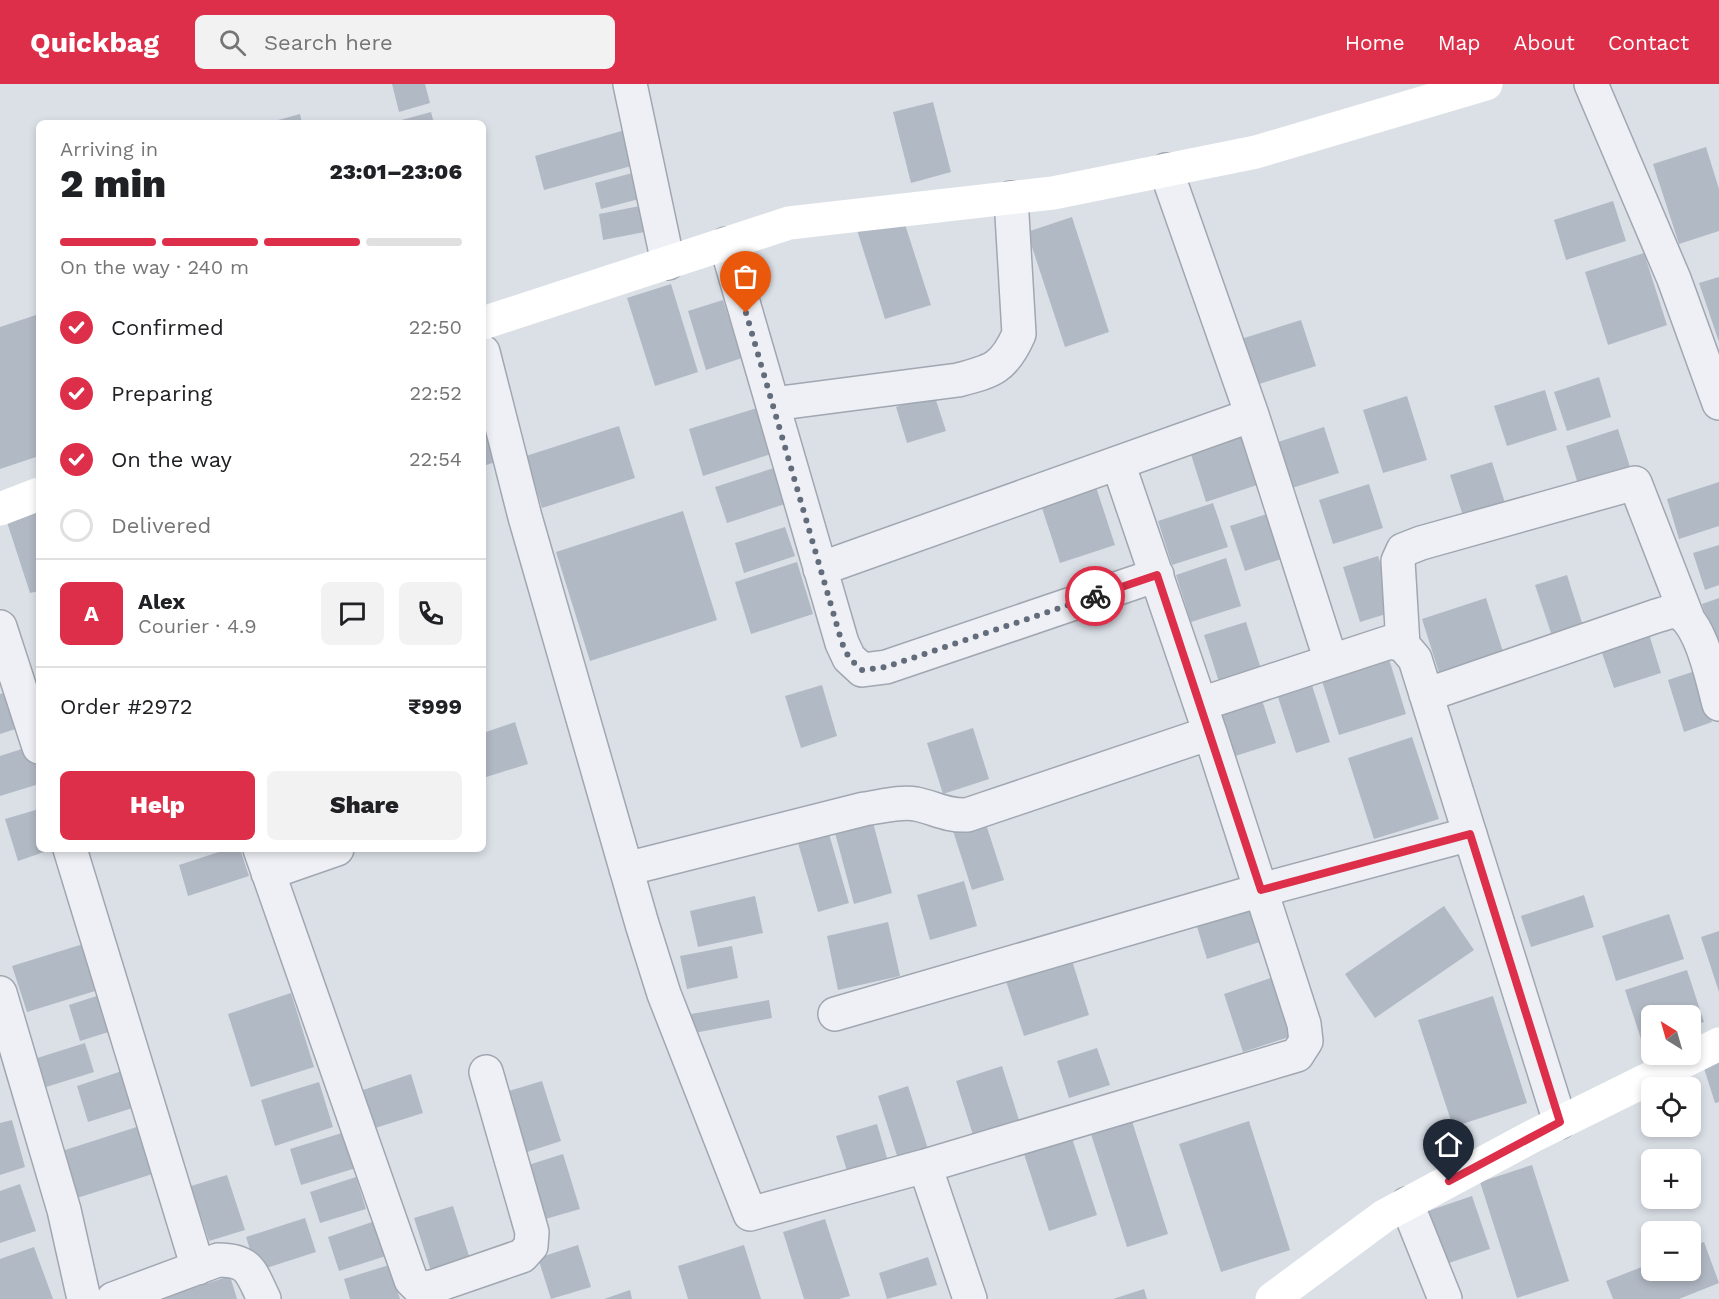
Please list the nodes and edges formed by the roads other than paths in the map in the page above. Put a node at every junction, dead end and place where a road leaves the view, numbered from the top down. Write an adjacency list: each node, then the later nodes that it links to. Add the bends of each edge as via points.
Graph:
1 (630, 84): 7 (street)
2 (1486, 84): 4 (street, via 1256,152)
3 (1591, 84): 10 (street, via 1674,279)
4 (1166, 170): 5 (street); 12 (street)
5 (1011, 198): 6 (street, via 789,224); 11 (street, via 1019,334 1011,354 1001,365 958,380)
6 (726, 244): 7 (street); 11 (street)
7 (668, 263): 8 (street)
8 (486, 322)
9 (486, 364): 30 (street, via 525,517)
10 (1719, 403)
11 (772, 405): 16 (street)
12 (1252, 416): 13 (street); 21 (street)
13 (1118, 463): 16 (street); 17 (street)
14 (36, 495): 15 (street)
15 (0, 509)
16 (820, 569): 17 (street, via 842,643 849,658 862,670 886,667)
17 (1157, 575): 24 (street)
18 (1688, 619): 20 (street, via 1635,483 1404,550 1398,561); 22 (street, via 1675,612 1656,616); 23 (street, via 1699,637)
19 (0, 627): 25 (street)
20 (1403, 645): 21 (street, via 1390,642); 22 (street, via 1415,659)
21 (1331, 661): 24 (street)
22 (1426, 695): 26 (street)
23 (1719, 704)
24 (1206, 718): 30 (street, via 967,815 952,816 916,804 895,804); 31 (street)
25 (36, 738)
26 (1470, 834): 31 (street); 36 (street)
27 (71, 852): 39 (street)
28 (319, 852): 29 (street)
29 (264, 861): 35 (street, via 411,1280 419,1288 522,1256 531,1246 532,1232)
30 (626, 869): 37 (street, via 664,993 750,1214)
31 (1261, 890): 33 (street); 37 (street, via 1304,1024 1306,1041 1297,1055)
32 (0, 993): 40 (street, via 64,1210)
33 (835, 1014)
34 (1719, 1044): 36 (street)
35 (486, 1072)
36 (1560, 1122): 38 (street)
37 (925, 1166): 43 (street)
38 (1407, 1204): 44 (street, via 1384,1216); 45 (street)
39 (198, 1268): 41 (street); 42 (street, via 218,1260 235,1260 248,1266)
40 (84, 1299)
41 (113, 1299)
42 (264, 1299)
43 (970, 1299)
44 (1272, 1299)
45 (1446, 1299)

